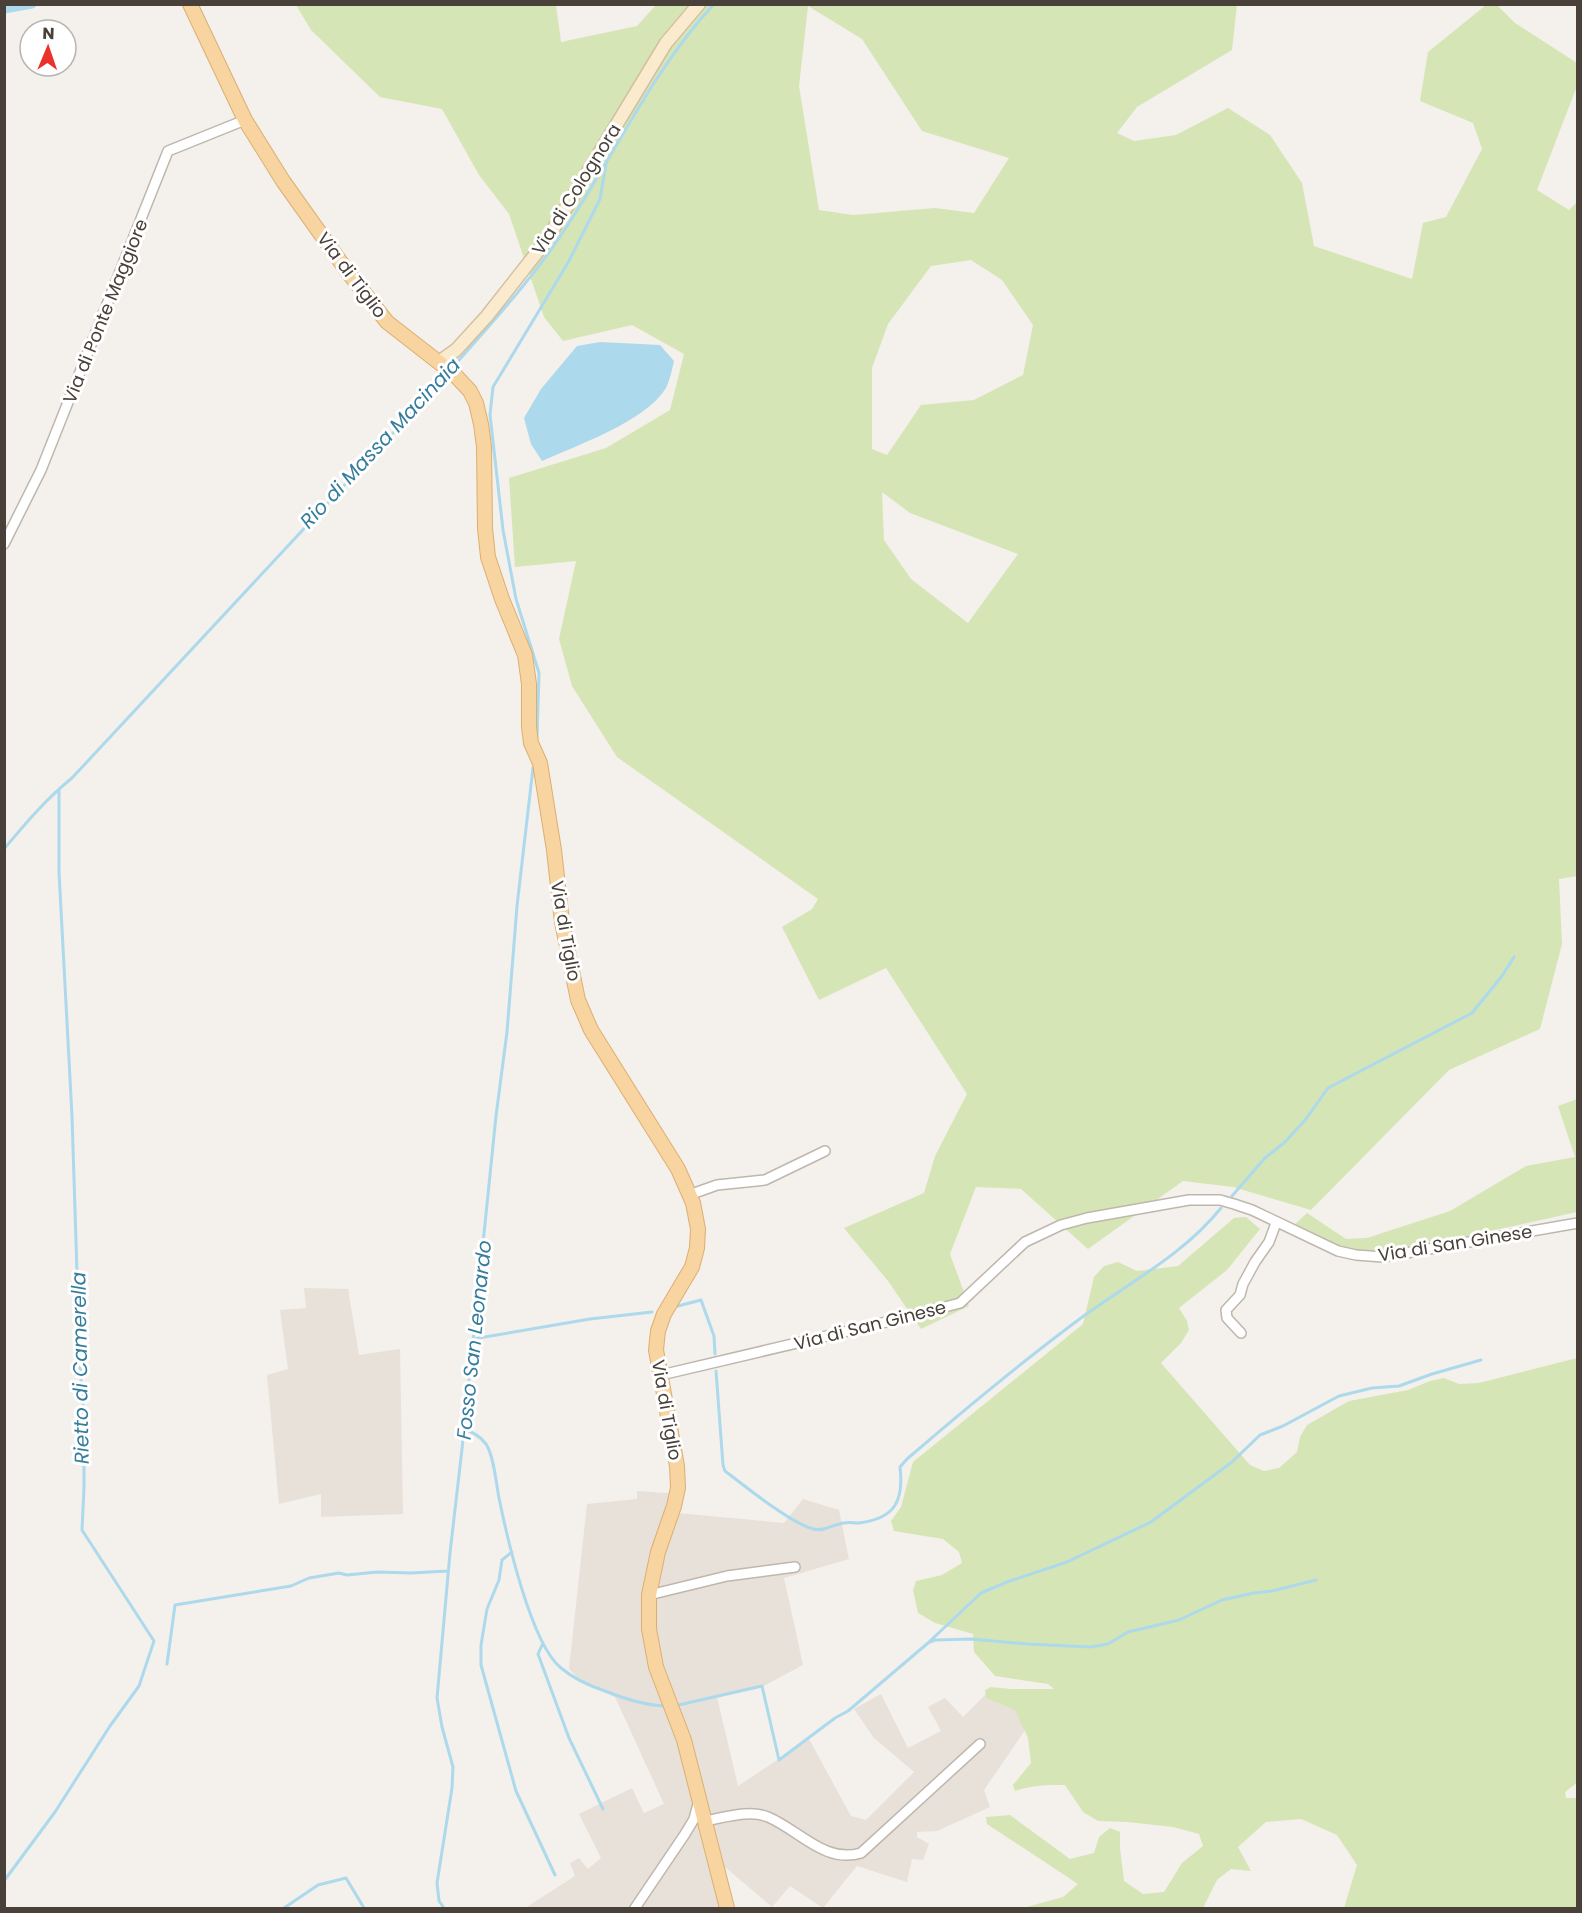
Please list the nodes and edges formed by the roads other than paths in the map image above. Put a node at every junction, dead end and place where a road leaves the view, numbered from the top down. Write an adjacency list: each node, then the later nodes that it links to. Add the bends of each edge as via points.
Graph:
1 (190, 4): 3 (main road, Via di Tiglio)
2 (699, 4): 4 (street, Via di Colognora, via 666,43 546,241 456,350)
3 (245, 120): 4 (main road, Via di Tiglio, via 282,181 387,322); 5 (street, Via di Ponte Maggiore, via 168,152 41,470)
4 (446, 368): 7 (main road, Via di Tiglio, via 470,391 481,424 488,557 525,655 531,743 540,763 562,922 578,1000 591,1030 678,1169)
5 (4, 544)
6 (825, 1151): 7 (street, via 765,1180 717,1185)
7 (689, 1195): 11 (main road, Via di Tiglio, via 698,1228 697,1248 692,1267 658,1331 656,1350)
8 (1276, 1223): 9 (street, Via di San Ginese, via 1338,1251 1383,1257); 10 (street, via 1240,1295 1227,1310 1227,1318); 11 (street, Via di San Ginese, via 1252,1210 1208,1199 1087,1218 1025,1242 960,1303)
9 (1578, 1223)
10 (1241, 1333)
11 (661, 1375): 13 (main road, Via di Tiglio, via 678,1488 658,1552)
12 (795, 1567): 13 (street, via 728,1576)
13 (650, 1595): 15 (main road, Via di Tiglio, via 649,1629 656,1667 684,1740)
14 (980, 1744): 16 (street, via 861,1853 853,1856 821,1849 768,1817 753,1814)
15 (699, 1801): 16 (main road, Via di Tiglio); 17 (street, via 694,1819)
16 (704, 1821): 18 (main road, Via di Tiglio)
17 (635, 1908)
18 (727, 1908)

